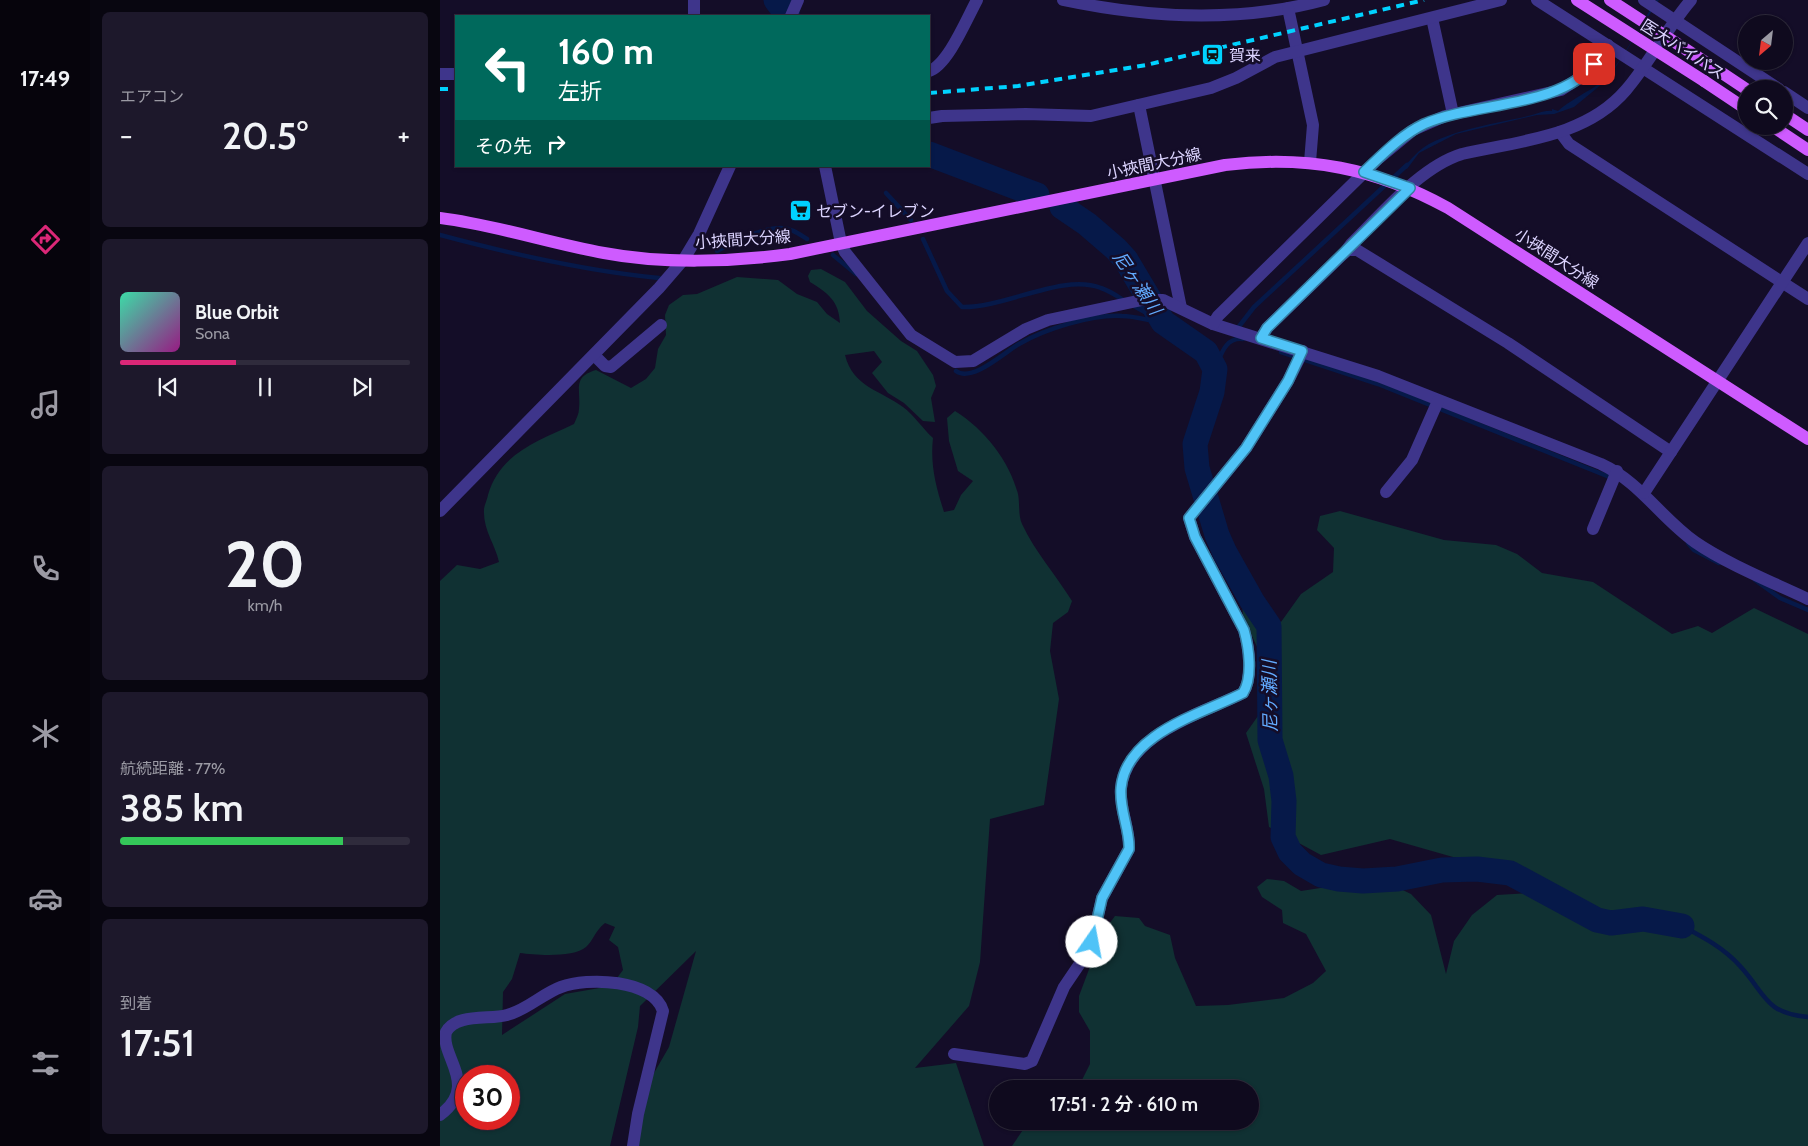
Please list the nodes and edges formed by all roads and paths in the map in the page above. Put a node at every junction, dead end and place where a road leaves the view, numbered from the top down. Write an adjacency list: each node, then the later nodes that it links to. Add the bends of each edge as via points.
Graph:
1 (694, 0): 13 (street)
2 (798, 0): 14 (street)
3 (977, 0): 20 (street, via 947,54)
4 (1063, 0): 12 (street, via 1126,12 1176,15)
5 (1324, 0): 12 (street)
6 (1501, 0): 15 (street)
7 (1538, 0): 17 (street)
8 (1577, 0): 26 (main road, 医大バイパス, bridge)
9 (1610, 0): 24 (main road, 医大バイパス, bridge)
10 (1644, 0): 16 (street)
11 (1691, 0): 16 (street)
12 (1288, 8): 18 (street)
13 (694, 15)
14 (791, 15)
15 (1432, 18): 18 (street); 29 (street)
16 (1676, 20): 19 (street); 23 (street)
17 (1608, 44): 19 (street); 29 (street, via 1587,73 1561,90)
18 (1298, 52): 27 (street, via 1267,60 1223,84); 36 (street, via 1312,125)
19 (1643, 67): 33 (street, via 1621,96 1601,114); 40 (street)
20 (930, 70)
21 (440, 74): 22 (street)
22 (455, 74)
23 (1766, 80)
24 (1738, 84)
25 (1793, 98): 28 (street)
26 (1738, 104)
27 (1139, 105): 30 (street, via 1082,116 1026,114); 41 (street)
28 (1808, 108)
29 (1454, 114): 39 (street, via 1413,130)
30 (930, 118)
31 (1793, 120): 32 (main road)
32 (1808, 130)
33 (1560, 132): 42 (street, via 1453,157); 48 (street, via 1568,144)
34 (1786, 135): 35 (main road)
35 (1808, 150)
36 (1310, 162): 39 (main road, 小挾間大分線); 41 (main road, 小挾間大分線, via 1248,162)
37 (730, 167): 47 (street)
38 (825, 167): 44 (street)
39 (1364, 172): 42 (main road, 小挾間大分線); 51 (street)
40 (1808, 174)
41 (1154, 179): 44 (main road, 小挾間大分線); 50 (street)
42 (1404, 185): 46 (street); 56 (main road, 小挾間大分線, via 1456,213)
43 (440, 218): 47 (main road, 小挾間大分線, via 483,224 604,253)
44 (841, 243): 47 (main road, 小挾間大分線, via 766,257); 50 (street, via 911,335 961,364 978,359 1039,322 1067,314 1156,300)
45 (1808, 243): 48 (street)
46 (1345, 252): 53 (street, via 1267,328); 59 (street, via 1360,252 1508,343)
47 (684, 259): 55 (street)
48 (1782, 282): 49 (street); 56 (street)
49 (1808, 299)
50 (1181, 308): 51 (street)
51 (1213, 324): 53 (street)
52 (661, 325): 55 (street, via 612,367 605,366)
53 (1261, 338): 54 (street)
54 (1302, 351): 57 (street, via 1378,376); 66 (street, via 1288,381 1256,432 1189,518 1195,537 1244,630 1248,646 1247,686 1243,693 1161,730 1138,753 1128,769 1121,786 1121,808 1129,849 1102,898 1087,953 1064,987 1032,1061 1025,1064)
55 (594, 355): 63 (street)
56 (1718, 381): 58 (main road, 小挾間大分線); 59 (street)
57 (1438, 401): 60 (street); 61 (street, via 1412,460)
58 (1808, 439)
59 (1671, 452): 62 (street)
60 (1617, 471): 62 (street); 64 (street)
61 (1386, 492)
62 (1644, 493): 65 (street, via 1677,528 1696,542)
63 (440, 511)
64 (1593, 529)
65 (1808, 598)
66 (954, 1054)
67 (440, 1115): 68 (street, via 455,1100 457,1091 444,1041 451,1026 469,1019 506,1016 550,991 572,983 609,982 648,991 661,1004 663,1011)
68 (633, 1146)

